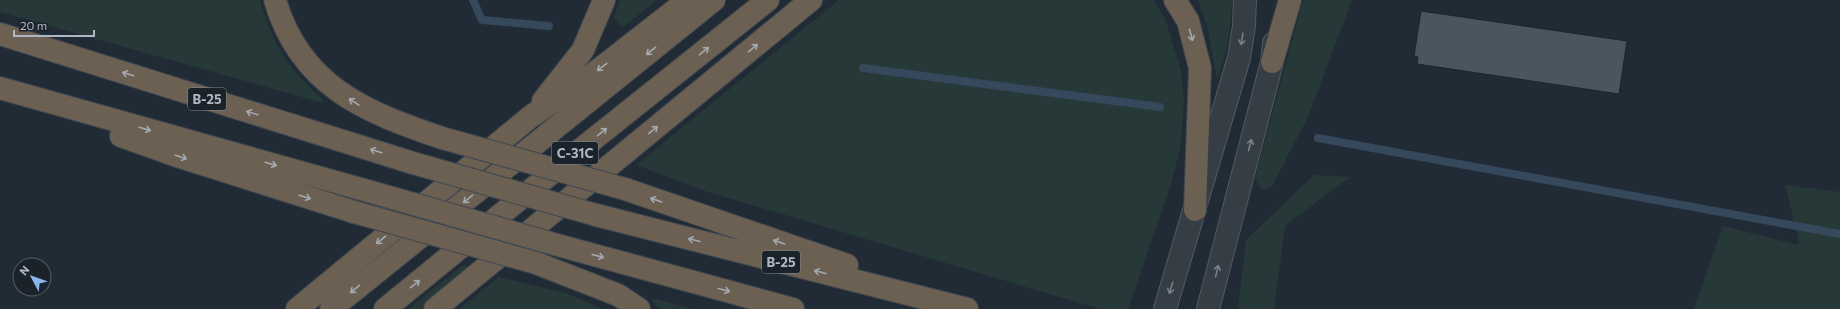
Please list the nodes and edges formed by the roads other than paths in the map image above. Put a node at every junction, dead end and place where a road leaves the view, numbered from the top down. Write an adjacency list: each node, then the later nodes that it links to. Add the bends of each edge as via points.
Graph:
1 (276, 0): 24 (highway, one-way to 1, bridge, via 625,189 442,138 364,108 329,84 314,70 288,33)
2 (604, 0): 15 (highway, via 583,50)
3 (688, 0): 15 (highway, one-way to 15, via 588,78)
4 (714, 0): 18 (highway, C-31C, one-way to 18)
5 (768, 0): 19 (highway, C-31C, one-way to 5)
6 (811, 0): 20 (highway, one-way to 6)
7 (1175, 0): 16 (highway, one-way to 16, via 1188,21 1200,68)
8 (1245, 0): 16 (street, one-way to 16, via 1239,58)
9 (1280, 0): 12 (street)
10 (1290, 0): 12 (highway)
11 (0, 34): 23 (highway, B-25, one-way to 11, bridge, via 596,215 413,163)
12 (1272, 62): 26 (street, one-way to 12)
13 (0, 88): 22 (highway, one-way to 22, bridge)
14 (0, 92): 21 (highway, one-way to 21, bridge, via 174,155 354,212 536,263 618,295)
15 (530, 117): 17 (highway, one-way to 17)
16 (1195, 210): 25 (street, one-way to 25)
17 (298, 309)
18 (331, 309)
19 (384, 309)
20 (435, 309)
21 (639, 309)
22 (793, 309)
23 (967, 309)
24 (974, 309)
25 (1165, 309)
26 (1208, 309)

